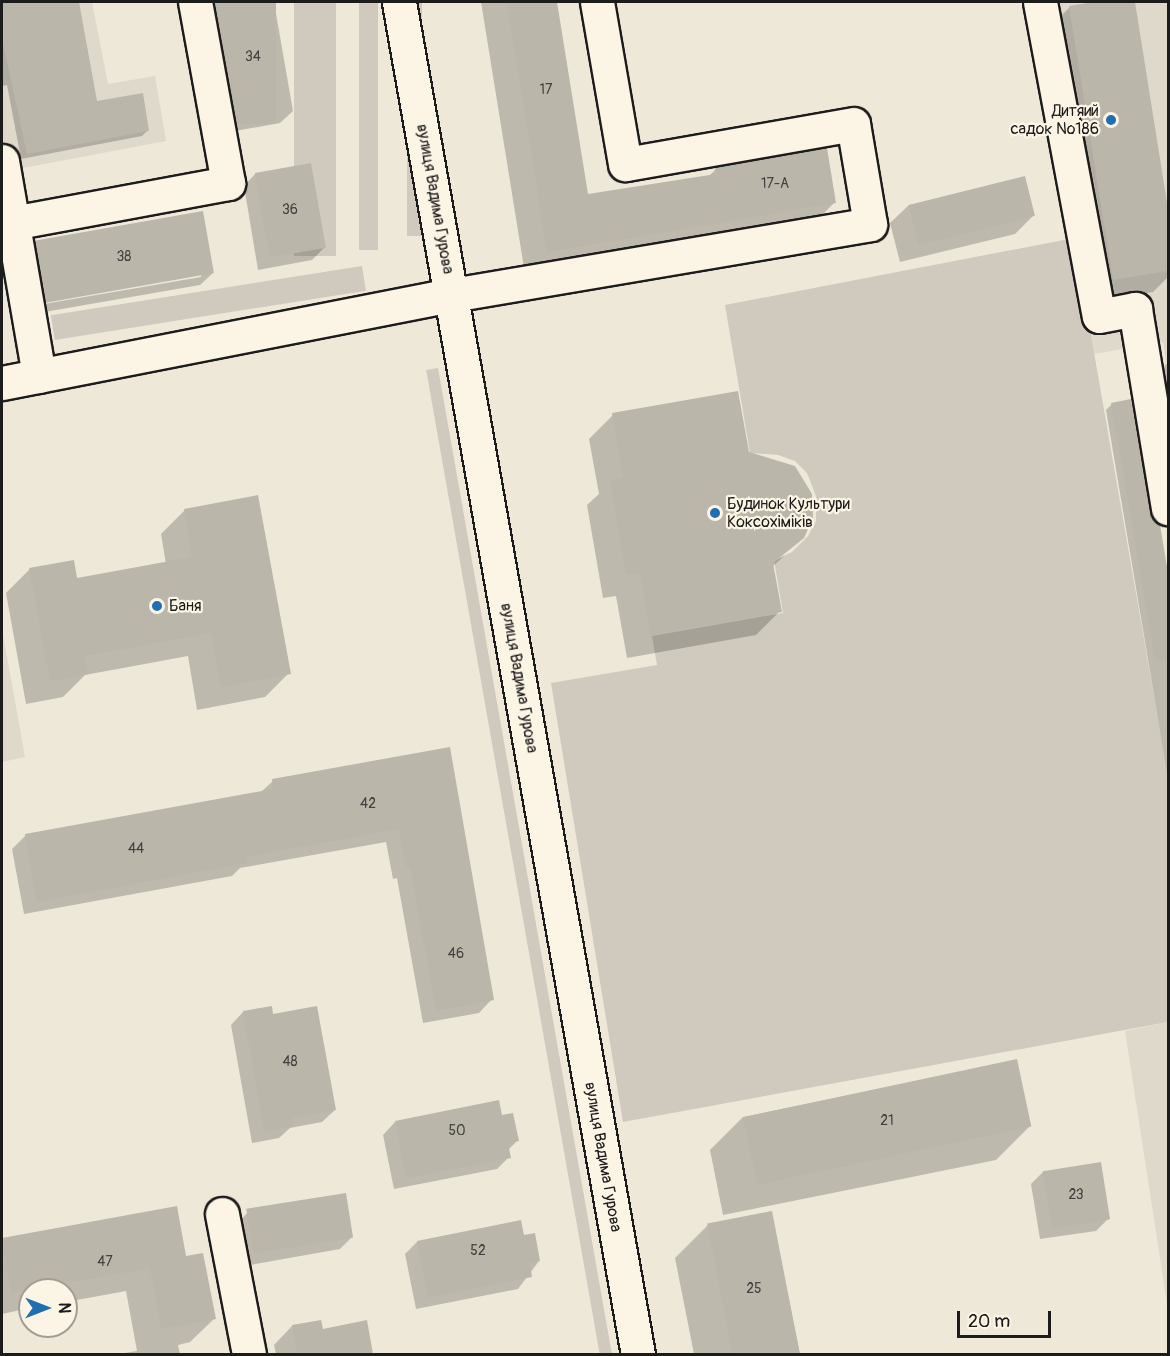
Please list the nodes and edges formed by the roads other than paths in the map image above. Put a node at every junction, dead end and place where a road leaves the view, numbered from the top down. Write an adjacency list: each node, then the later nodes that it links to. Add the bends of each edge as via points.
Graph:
1 (195, 2): 6 (street, via 228,183)
2 (399, 2): 7 (street, вулиця Вадима Гурова)
3 (597, 2): 7 (street, via 625,164 853,124 870,224)
4 (1040, 2): 10 (street, via 1099,316 1135,309)
5 (2, 161): 6 (street)
6 (7, 224): 8 (street)
7 (452, 296): 8 (street); 13 (street, вулиця Вадима Гурова)
8 (39, 376): 9 (street)
9 (2, 383)
10 (1168, 508)
11 (222, 1214): 12 (street)
12 (249, 1354)
13 (638, 1354)

